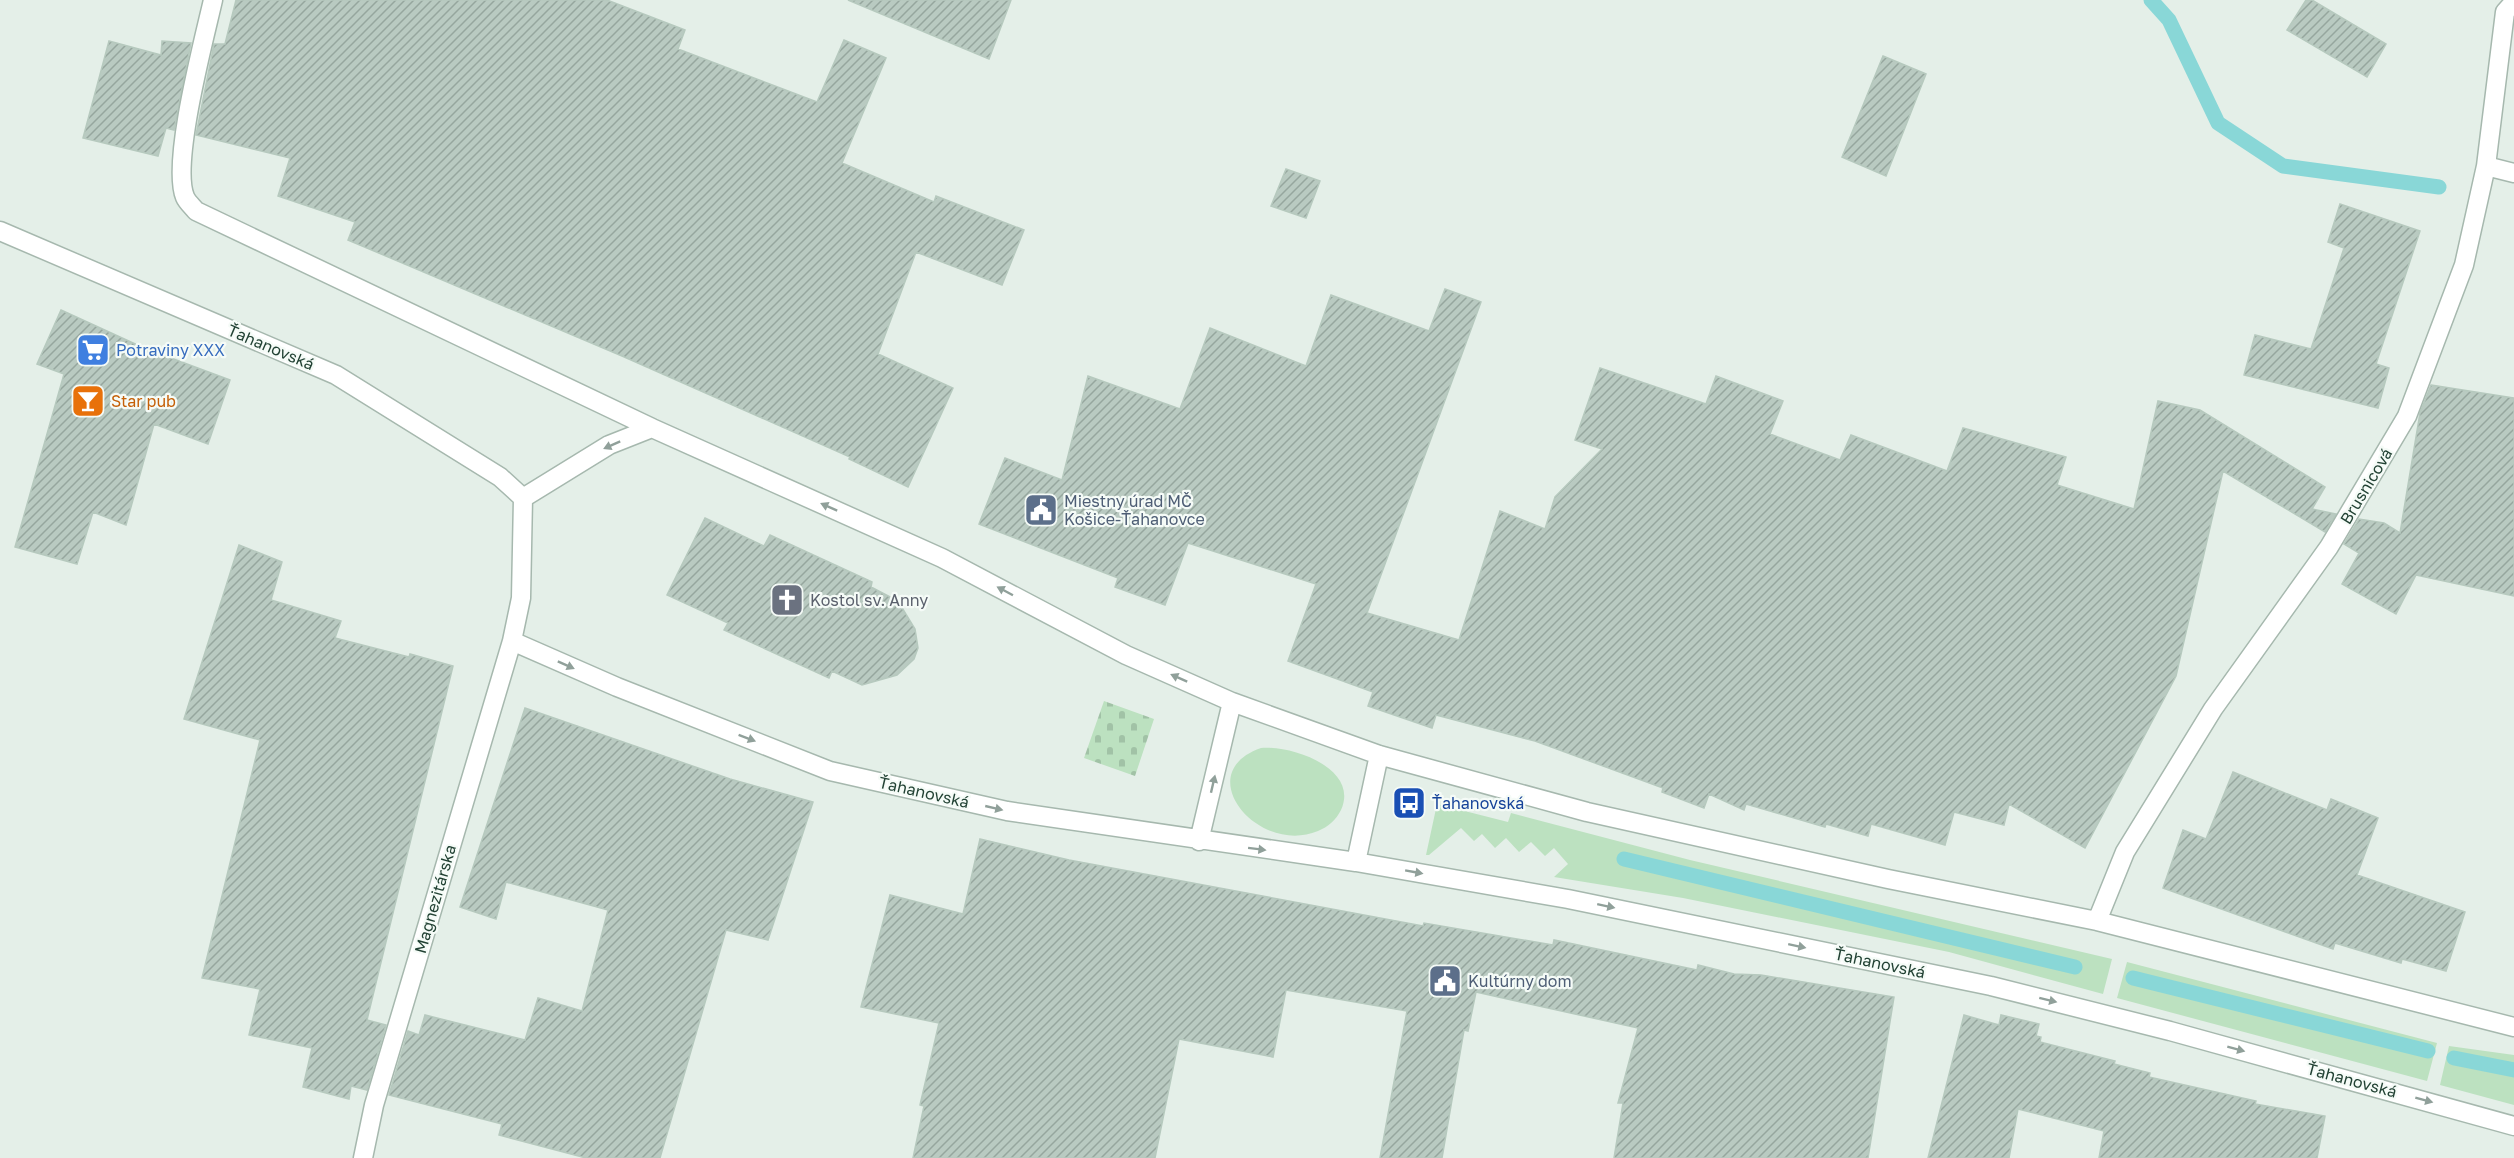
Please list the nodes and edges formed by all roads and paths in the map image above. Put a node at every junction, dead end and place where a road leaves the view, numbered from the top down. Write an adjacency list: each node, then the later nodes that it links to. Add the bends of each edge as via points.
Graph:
1 (213, 0): 6 (street, via 186,122 182,179 185,197 196,212)
2 (2505, 5): 3 (street, Brusnicová)
3 (2486, 166): 4 (street); 13 (street, Brusnicová, via 2464,265 2407,416 2330,547 2213,710 2125,852)
4 (2514, 173)
5 (0, 231): 7 (street, Ťahanovská, via 336,375 500,477)
6 (652, 428): 7 (street, one-way to 7, via 609,445); 9 (street, one-way to 6, via 1126,655 942,558)
7 (523, 498): 8 (street, via 521,598)
8 (513, 641): 11 (street, Ťahanovská, one-way to 11, via 617,687 830,771 1007,811); 16 (street, Magnezitárska, via 374,1105)
9 (1232, 702): 10 (street); 11 (street, one-way to 9)
10 (1379, 755): 12 (street); 13 (street, via 1587,812)
11 (1199, 841): 12 (street, Ťahanovská, one-way to 12)
12 (1356, 862): 15 (street, Ťahanovská, one-way to 15, via 1568,898 1991,986)
13 (2097, 921): 14 (street)
14 (2514, 1027)
15 (2514, 1126)
16 (363, 1158)

